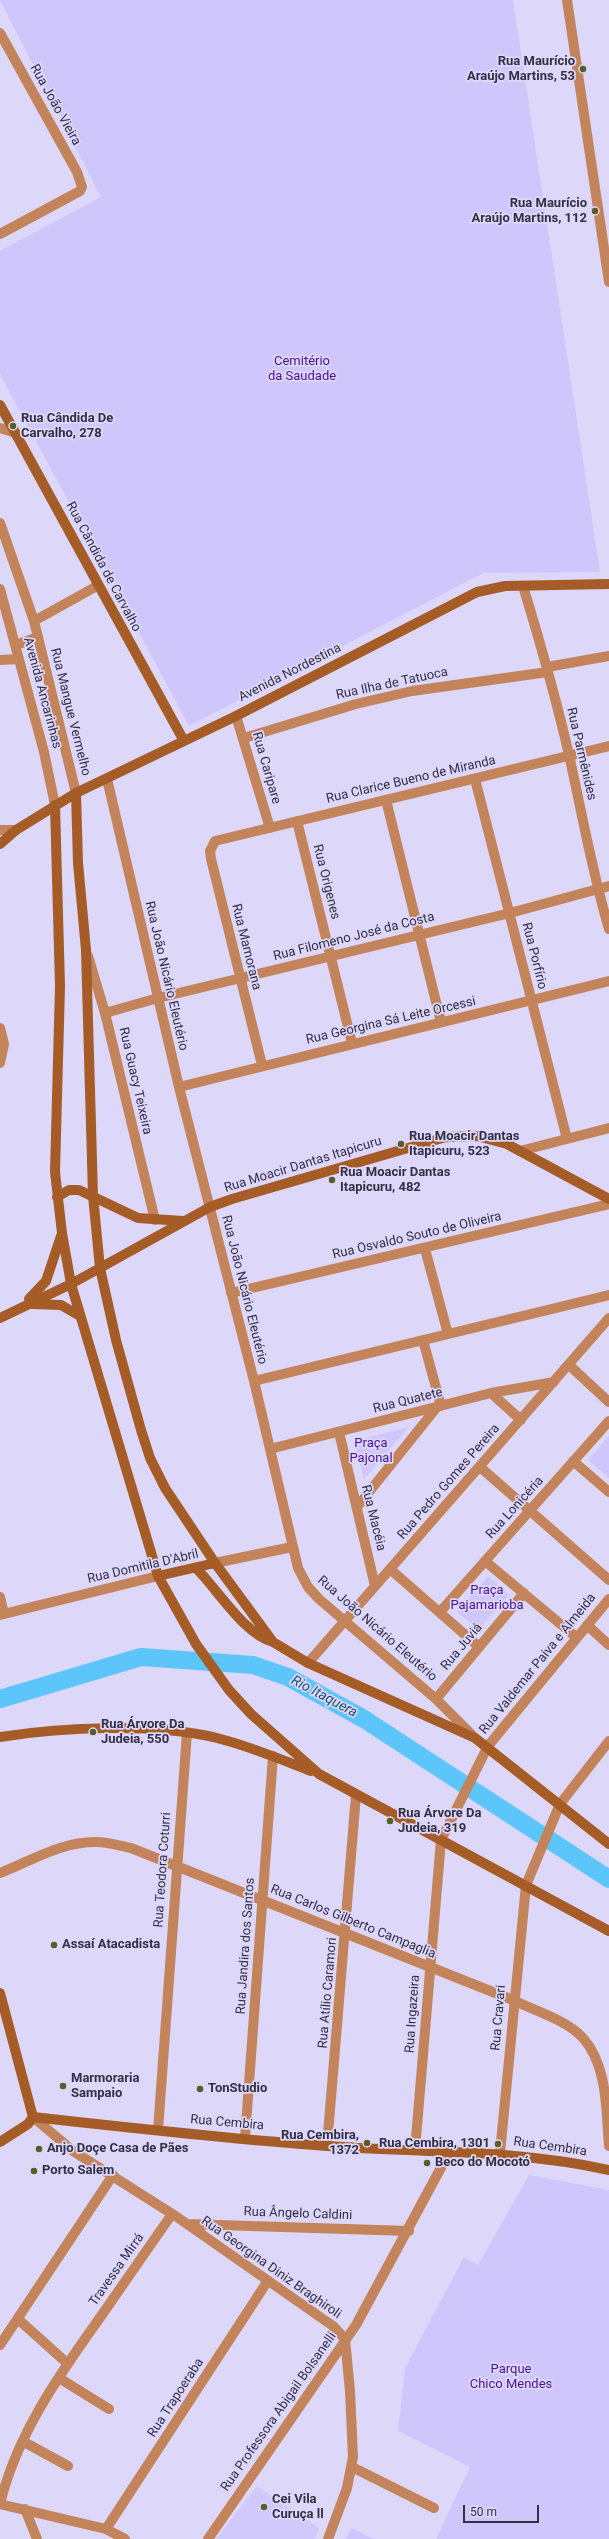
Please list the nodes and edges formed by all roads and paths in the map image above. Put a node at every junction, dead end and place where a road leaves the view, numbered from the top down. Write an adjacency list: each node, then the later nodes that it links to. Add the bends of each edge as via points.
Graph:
1 (566, 0): 4 (street)
2 (0, 33): 3 (street, Rua João Vieira, via 82,182 80,191)
3 (0, 234)
4 (609, 282)
5 (0, 405): 7 (street, Rua Cândida de Carvalho)
6 (0, 428): 7 (street)
7 (16, 433): 10 (street, Rua Cândida de Carvalho)
8 (0, 523): 13 (street, Rua Mangue Vermelho)
9 (609, 584): 11 (street, Avenida Nordestina)
10 (97, 586): 13 (street); 22 (street, Rua Cândida de Carvalho)
11 (523, 586): 19 (street, Rua Parmênides); 20 (street, Avenida Nordestina, via 490,588 476,592)
12 (0, 589): 15 (street, Avenida Ancarinhas)
13 (34, 621): 14 (street, Rua Mangue Vermelho)
14 (38, 637): 15 (street, Rua Mangue Vermelho); 27 (street, Rua Mangue Vermelho)
15 (16, 645): 17 (street, Avenida Ancarinhas)
16 (609, 656): 19 (street, Rua Ilha de Tatuoca)
17 (19, 659): 18 (street); 29 (street, Avenida Ancarinhas, via 44,752)
18 (0, 660)
19 (548, 669): 21 (street, Rua Ilha de Tatuoca, via 412,691 356,704); 24 (street, Rua Parmênides)
20 (236, 716): 21 (street, Rua Caripare); 22 (street, Avenida Nordestina)
21 (244, 738): 31 (street, Rua Caripare)
22 (184, 741): 25 (street, Avenida Nordestina)
23 (609, 746): 24 (street, Rua Clarice Bueno de Miranda)
24 (569, 756): 26 (street, Rua Clarice Bueno de Miranda); 37 (street, Rua Parmênides)
25 (107, 779): 27 (street, Avenida Nordestina); 45 (street, Rua João Nicário Eleutério)
26 (475, 779): 28 (street, Rua Clarice Bueno de Miranda); 38 (street, Rua Porfírio)
27 (76, 793): 29 (street, Avenida Nordestina); 41 (street, via 78,863)
28 (386, 800): 30 (street, Rua Clarice Bueno de Miranda); 40 (street)
29 (55, 805): 33 (street, Avenida Nordestina); 58 (street, via 60,986)
30 (297, 821): 31 (street, Rua Clarice Bueno de Miranda); 42 (street, Rua Origenes)
31 (270, 828): 34 (street, Rua Clarice Bueno de Miranda)
32 (0, 830): 33 (street)
33 (16, 830): 35 (street, Avenida Nordestina)
34 (220, 840): 43 (street, Rua Mamorana, via 212,845 211,859)
35 (0, 844)
36 (609, 886): 37 (street, Rua Filomeno José da Costa)
37 (597, 889): 38 (street, Rua Filomeno José da Costa); 39 (street, Rua Parmênides)
38 (510, 913): 40 (street, Rua Filomeno José da Costa); 46 (street, Rua Porfírio)
39 (609, 929)
40 (420, 934): 42 (street, Rua Filomeno José da Costa); 48 (street)
41 (86, 950): 47 (street, Rua Guacy Teixeira); 57 (street)
42 (331, 956): 43 (street, Rua Filomeno José da Costa); 50 (street, Rua Origenes)
43 (240, 978): 45 (street, Rua Filomeno José da Costa); 52 (street, Rua Mamorana)
44 (609, 981): 46 (street, Rua Georgina Sá Leite Orcessi)
45 (158, 998): 47 (street, Rua Filomeno José da Costa); 53 (street, Rua João Nicário Eleutério)
46 (532, 1000): 48 (street, Rua Georgina Sá Leite Orcessi); 55 (street, Rua Porfírio)
47 (106, 1013): 62 (street, Rua Guacy Teixeira)
48 (441, 1022): 50 (street, Rua Georgina Sá Leite Orcessi)
49 (2, 1031): 51 (street, via 4,1051)
50 (352, 1043): 52 (street, Rua Georgina Sá Leite Orcessi)
51 (0, 1063)
52 (262, 1065): 53 (street, Rua Georgina Sá Leite Orcessi)
53 (179, 1087): 61 (street, Rua João Nicário Eleutério)
54 (609, 1128): 55 (street)
55 (567, 1139): 56 (street)
56 (520, 1151): 59 (street, Rua Moacir Dantas Itapicuru); 61 (street, Rua Moacir Dantas Itapicuru, via 507,1144 477,1136 446,1137)
57 (94, 1196): 58 (street, Rua Moacir Dantas Itapicuru, via 75,1190); 62 (street, Rua Moacir Dantas Itapicuru, via 127,1214); 66 (street)
58 (57, 1197): 64 (street)
59 (609, 1199)
60 (609, 1204): 65 (street, Rua Osvaldo Souto de Oliveira)
61 (210, 1207): 63 (street, Rua Moacir Dantas Itapicuru); 68 (street, Rua João Nicário Eleutério)
62 (155, 1220): 63 (street, Rua Moacir Dantas Itapicuru)
63 (183, 1221): 66 (street, Rua Moacir Dantas Itapicuru)
64 (62, 1233): 67 (street); 70 (street, via 46,1281 38,1292)
65 (425, 1249): 68 (street, Rua Osvaldo Souto de Oliveira); 74 (street)
66 (100, 1268): 67 (street, Rua Moacir Dantas Itapicuru); 93 (street, via 116,1340 150,1458 165,1488)
67 (71, 1284): 70 (street, Rua Moacir Dantas Itapicuru); 71 (street)
68 (231, 1293): 77 (street, Rua João Nicário Eleutério)
69 (609, 1295): 74 (street)
70 (20, 1307): 71 (street, via 51,1304); 72 (street, Rua Moacir Dantas Itapicuru)
71 (80, 1316): 96 (street)
72 (0, 1318)
73 (609, 1318): 76 (street, Rua Pedro Gomes Pereira)
74 (448, 1334): 75 (street)
75 (423, 1340): 77 (street); 81 (street)
76 (569, 1365): 78 (street, Rua Pedro Gomes Pereira); 80 (street)
77 (254, 1381): 85 (street, Rua João Nicário Eleutério)
78 (554, 1382): 79 (street, Rua Quatete); 82 (street, Rua Pedro Gomes Pereira)
79 (491, 1393): 81 (street, Rua Quatete); 82 (street)
80 (609, 1402)
81 (439, 1407): 84 (street, Rua Quatete); 89 (street)
82 (521, 1420): 87 (street, Rua Pedro Gomes Pereira)
83 (609, 1421): 86 (street, Rua Lonicéria)
84 (339, 1432): 85 (street, Rua Quatete); 89 (street, Rua Macéia)
85 (270, 1449): 91 (street, Rua João Nicário Eleutério)
86 (573, 1461): 88 (street); 90 (street, Rua Lonicéria)
87 (480, 1467): 90 (street); 95 (street, Rua Pedro Gomes Pereira)
88 (609, 1492)
89 (357, 1507): 98 (street, Rua Macéia)
90 (530, 1510): 92 (street, Rua Lonicéria); 97 (street)
91 (292, 1547): 93 (street, Rua Domitila D'Abril); 104 (street, Rua João Nicário Eleutério, via 298,1568 308,1587)
92 (485, 1561): 99 (street); 102 (street, Rua Lonicéria)
93 (215, 1564): 94 (street, Rua Domitila D'Abril); 107 (street)
94 (196, 1568): 96 (street, Rua Domitila D'Abril); 107 (street, via 248,1627 260,1637)
95 (390, 1569): 98 (street, Rua Pedro Gomes Pereira); 102 (street)
96 (158, 1576): 103 (street, Rua Domitila D'Abril); 118 (street, via 196,1644 229,1690 251,1714)
97 (609, 1580)
98 (375, 1586): 104 (street, Rua Pedro Gomes Pereira)
99 (524, 1593): 106 (street); 109 (street, Rua Juviá)
100 (0, 1597): 103 (street)
101 (609, 1599): 105 (street, Rua Valdemar Paiva e Almeida)
102 (440, 1612): 109 (street)
103 (2, 1614)
104 (345, 1621): 110 (street, Rua Pedro Gomes Pereira); 111 (street, Rua João Nicário Eleutério)
105 (587, 1625): 106 (street, Rua Valdemar Paiva e Almeida); 108 (street)
106 (576, 1637): 116 (street, Rua Valdemar Paiva e Almeida)
107 (273, 1642): 110 (street)
108 (609, 1645)
109 (479, 1647): 111 (street, Rua Juviá)
110 (308, 1663): 114 (street)
111 (436, 1699): 114 (street, Rua João Nicário Eleutério)
112 (187, 1733): 113 (street, via 106,1729); 117 (street, via 244,1746); 123 (street, Rua Teodora Coturri)
113 (0, 1737)
114 (475, 1738): 116 (street)
115 (609, 1741): 120 (street, Rua Cravari)
116 (488, 1746): 120 (street); 121 (street, Rua Ingazeira)
117 (273, 1756): 118 (street); 126 (street, Rua Jandira dos Santos)
118 (319, 1774): 119 (street)
119 (356, 1795): 121 (street); 128 (street, Rua Atílio Caramori)
120 (560, 1804): 122 (street); 125 (street, Rua Cravari)
121 (442, 1840): 125 (street); 129 (street, Rua Ingazeira)
122 (609, 1844)
123 (176, 1864): 124 (street, Rua Carlos Gilberto Campaglia, via 131,1848 99,1842 61,1848); 126 (street, Rua Carlos Gilberto Campaglia); 135 (street, Rua Teodora Coturri)
124 (0, 1873)
125 (526, 1885): 127 (street); 131 (street, Rua Cravari)
126 (262, 1899): 128 (street, Rua Carlos Gilberto Campaglia); 137 (street, Rua Jandira dos Santos)
127 (609, 1931)
128 (346, 1933): 129 (street, Rua Carlos Gilberto Campaglia); 139 (street, Rua Atílio Caramori)
129 (429, 1967): 131 (street, Rua Carlos Gilberto Campaglia); 141 (street, Rua Ingazeira)
130 (0, 1993): 133 (street)
131 (513, 2000): 132 (street, Rua Carlos Gilberto Campaglia, via 566,2025 583,2037 594,2054); 143 (street, Rua Cravari)
132 (607, 2089): 140 (street, Rua Carlos Gilberto Campaglia)
133 (33, 2117): 134 (street, Rua Cembira); 136 (street, Rua Georgina Diniz Braghiroli); 138 (street, via 28,2124)
134 (62, 2120): 135 (street, Rua Cembira); 136 (street, via 56,2130)
135 (158, 2130): 137 (street, Rua Cembira)
136 (57, 2138): 145 (street, Rua Georgina Diniz Braghiroli)
137 (245, 2138): 139 (street, Rua Cembira)
138 (0, 2142)
139 (327, 2146): 141 (street, Rua Cembira)
140 (609, 2146)
141 (415, 2150): 142 (street, Rua Cembira)
142 (450, 2151): 143 (street, Rua Cembira); 148 (street, Rua Professora Abigail Bolsanelli)
143 (500, 2153): 144 (street, Rua Cembira, via 573,2162)
144 (609, 2170)
145 (113, 2175): 146 (street, Rua Georgina Diniz Braghiroli); 150 (street)
146 (172, 2214): 147 (street, Rua Georgina Diniz Braghiroli); 153 (street, Travessa Mirrá)
147 (187, 2224): 148 (street, Rua Ângelo Caldini); 149 (street, Rua Georgina Diniz Braghiroli)
148 (409, 2231): 151 (street, Rua Professora Abigail Bolsanelli)
149 (267, 2282): 151 (street, Rua Georgina Diniz Braghiroli, via 332,2326); 162 (street, Rua Trapoeraba)
150 (19, 2320): 152 (street); 153 (street)
151 (345, 2339): 158 (street, Rua Georgina Diniz Braghiroli, via 352,2423); 165 (street, Rua Professora Abigail Bolsanelli)
152 (0, 2345)
153 (68, 2364): 154 (street, Travessa Mirrá)
154 (59, 2378): 155 (street); 156 (street, Travessa Mirrá, via 40,2408)
155 (109, 2410)
156 (24, 2442): 157 (street); 159 (street, Travessa Mirrá, via 4,2485)
157 (68, 2466)
158 (352, 2467): 160 (street); 166 (street, Rua Georgina Diniz Braghiroli)
159 (0, 2504): 161 (street)
160 (434, 2508)
161 (25, 2509): 162 (street); 163 (street)
162 (106, 2529): 164 (street)
163 (38, 2539)
164 (125, 2539)
165 (208, 2539)
166 (328, 2539)

